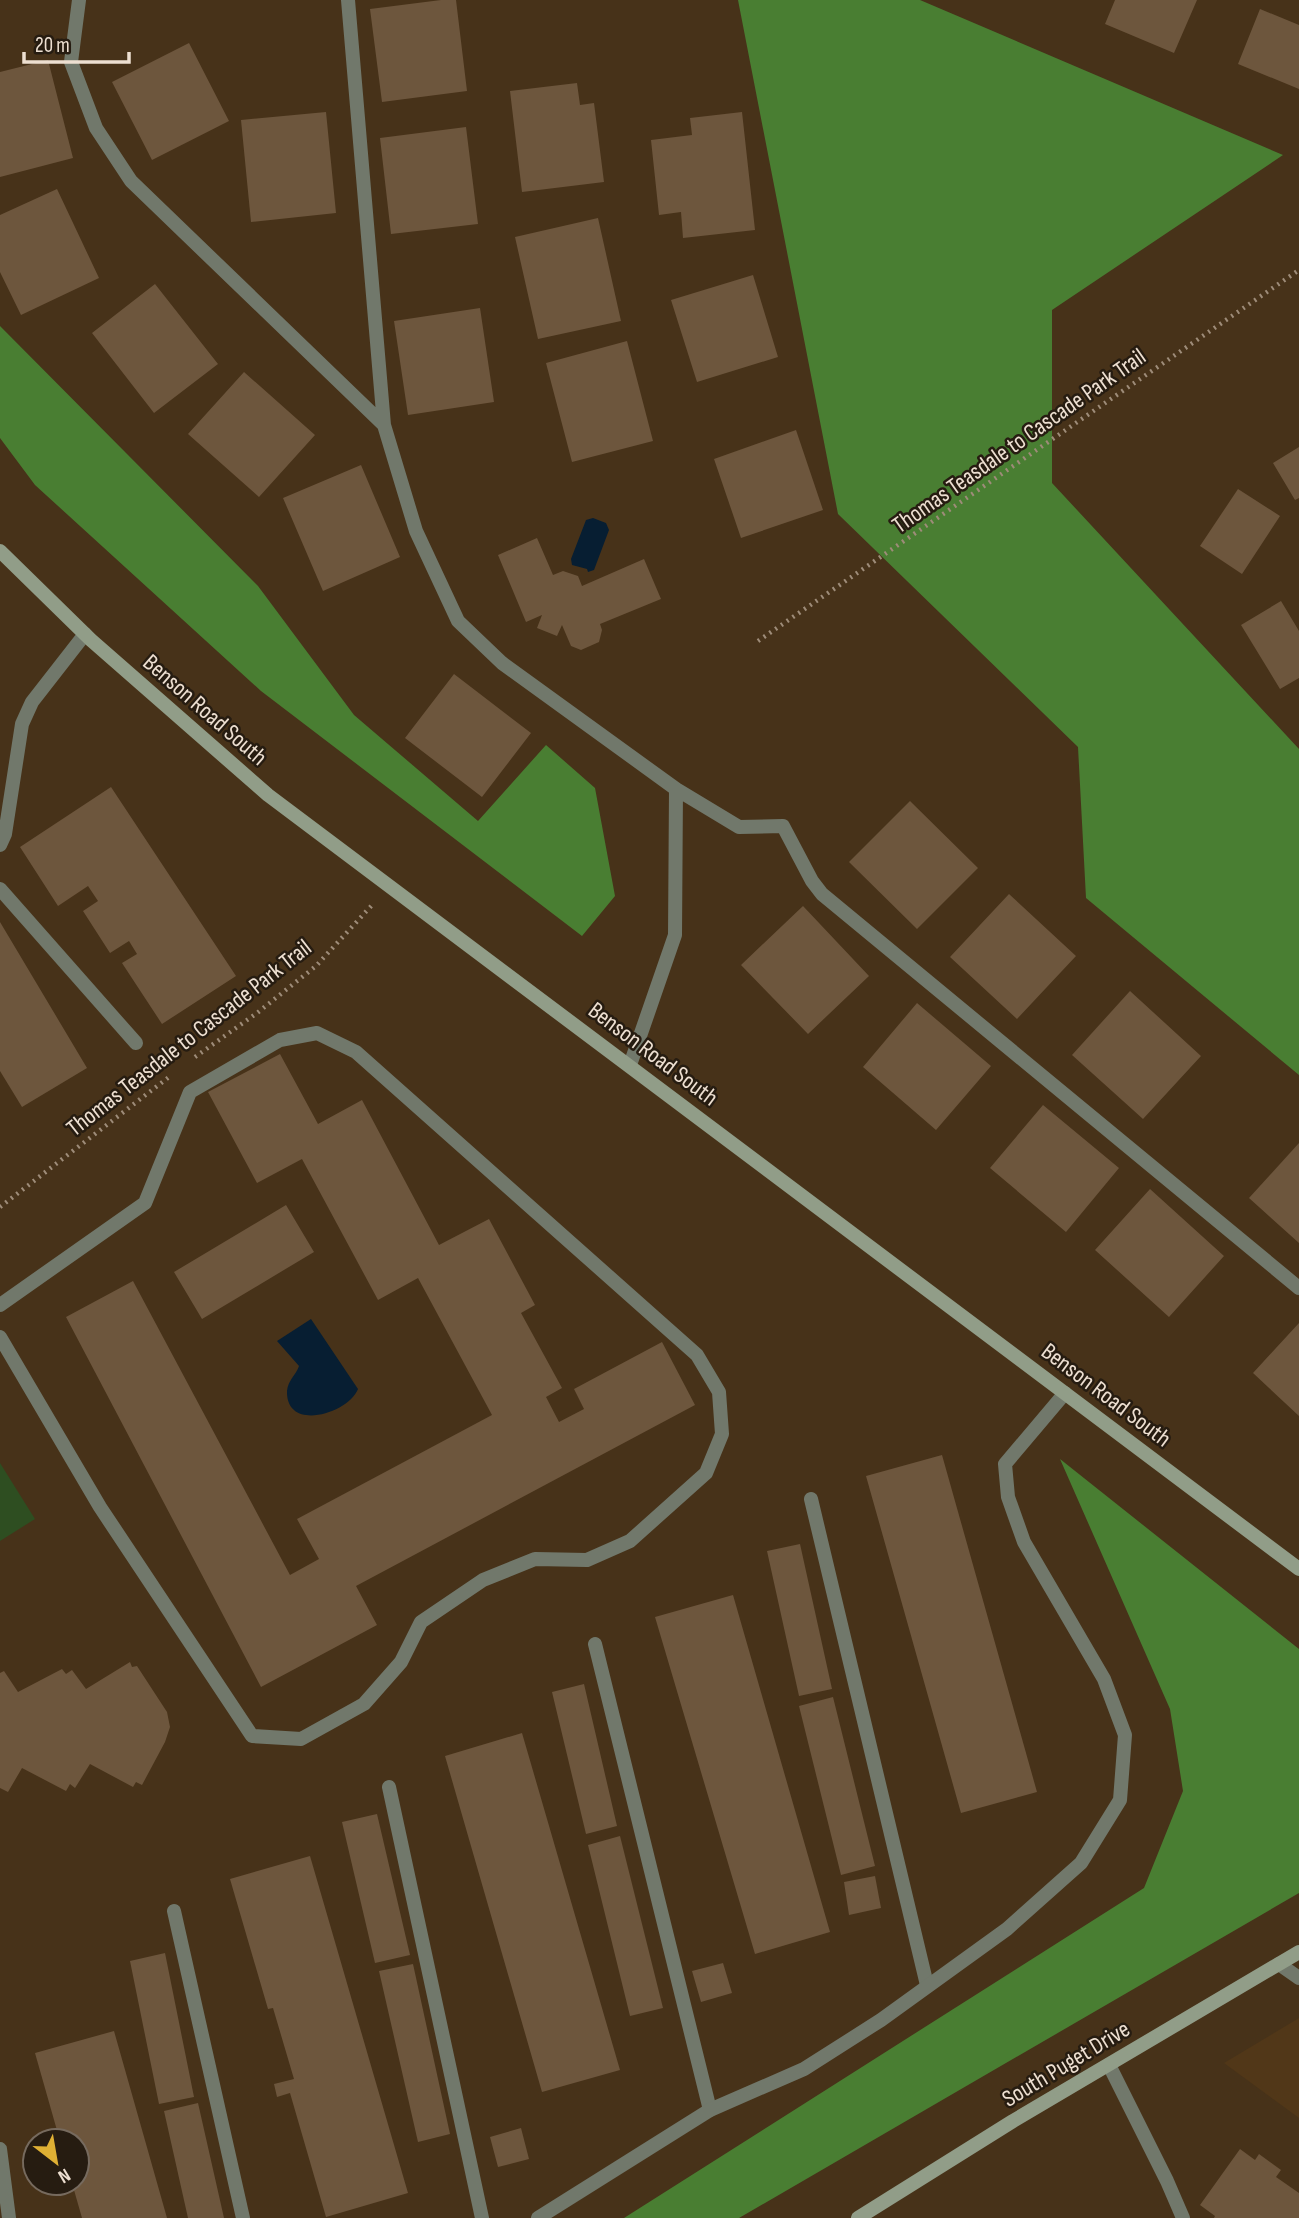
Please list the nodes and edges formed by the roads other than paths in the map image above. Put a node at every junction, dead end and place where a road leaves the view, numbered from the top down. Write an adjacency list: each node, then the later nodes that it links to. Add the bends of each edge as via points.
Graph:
1 (79, 0): 3 (street, via 71,62 96,128 131,181)
2 (348, 0): 3 (street)
3 (384, 425): 6 (street, via 416,531 458,621 502,663)
4 (0, 551): 5 (street, Benson Road South)
5 (85, 634): 7 (street, via 37,694 22,724); 10 (street, Benson Road South, via 268,795)
6 (676, 789): 10 (street, via 675,935); 11 (street, via 738,827 783,826 822,894)
7 (0, 845)
8 (0, 889): 9 (street)
9 (136, 1044)
10 (630, 1065): 14 (street, Benson Road South)
11 (1299, 1288)
12 (0, 1305): 13 (street, via 145,1203 190,1093 280,1040 317,1033 356,1052 697,1355 719,1392 722,1434 706,1473 630,1541 587,1560 535,1559 483,1580 421,1622 401,1662 364,1703 301,1739 252,1736 100,1507)
13 (0, 1337)
14 (1065, 1393): 16 (street, Benson Road South); 23 (street, via 1005,1464 1008,1497 1024,1542 1104,1679 1125,1735 1120,1800 1081,1863 1007,1929)
15 (811, 1499): 23 (street)
16 (1299, 1569)
17 (595, 1644): 25 (street)
18 (389, 1787): 29 (street)
19 (174, 1911): 28 (street)
20 (1299, 1952): 21 (street, South Puget Drive)
21 (1279, 1964): 22 (street); 24 (street, South Puget Drive)
22 (1299, 1978)
23 (927, 1985): 25 (street, via 804,2069)
24 (1108, 2065): 31 (street, South Puget Drive); 32 (street)
25 (710, 2110): 30 (street)
26 (0, 2149): 27 (street)
27 (9, 2218)
28 (243, 2218)
29 (482, 2218)
30 (538, 2218)
31 (858, 2218)
32 (1184, 2218)

